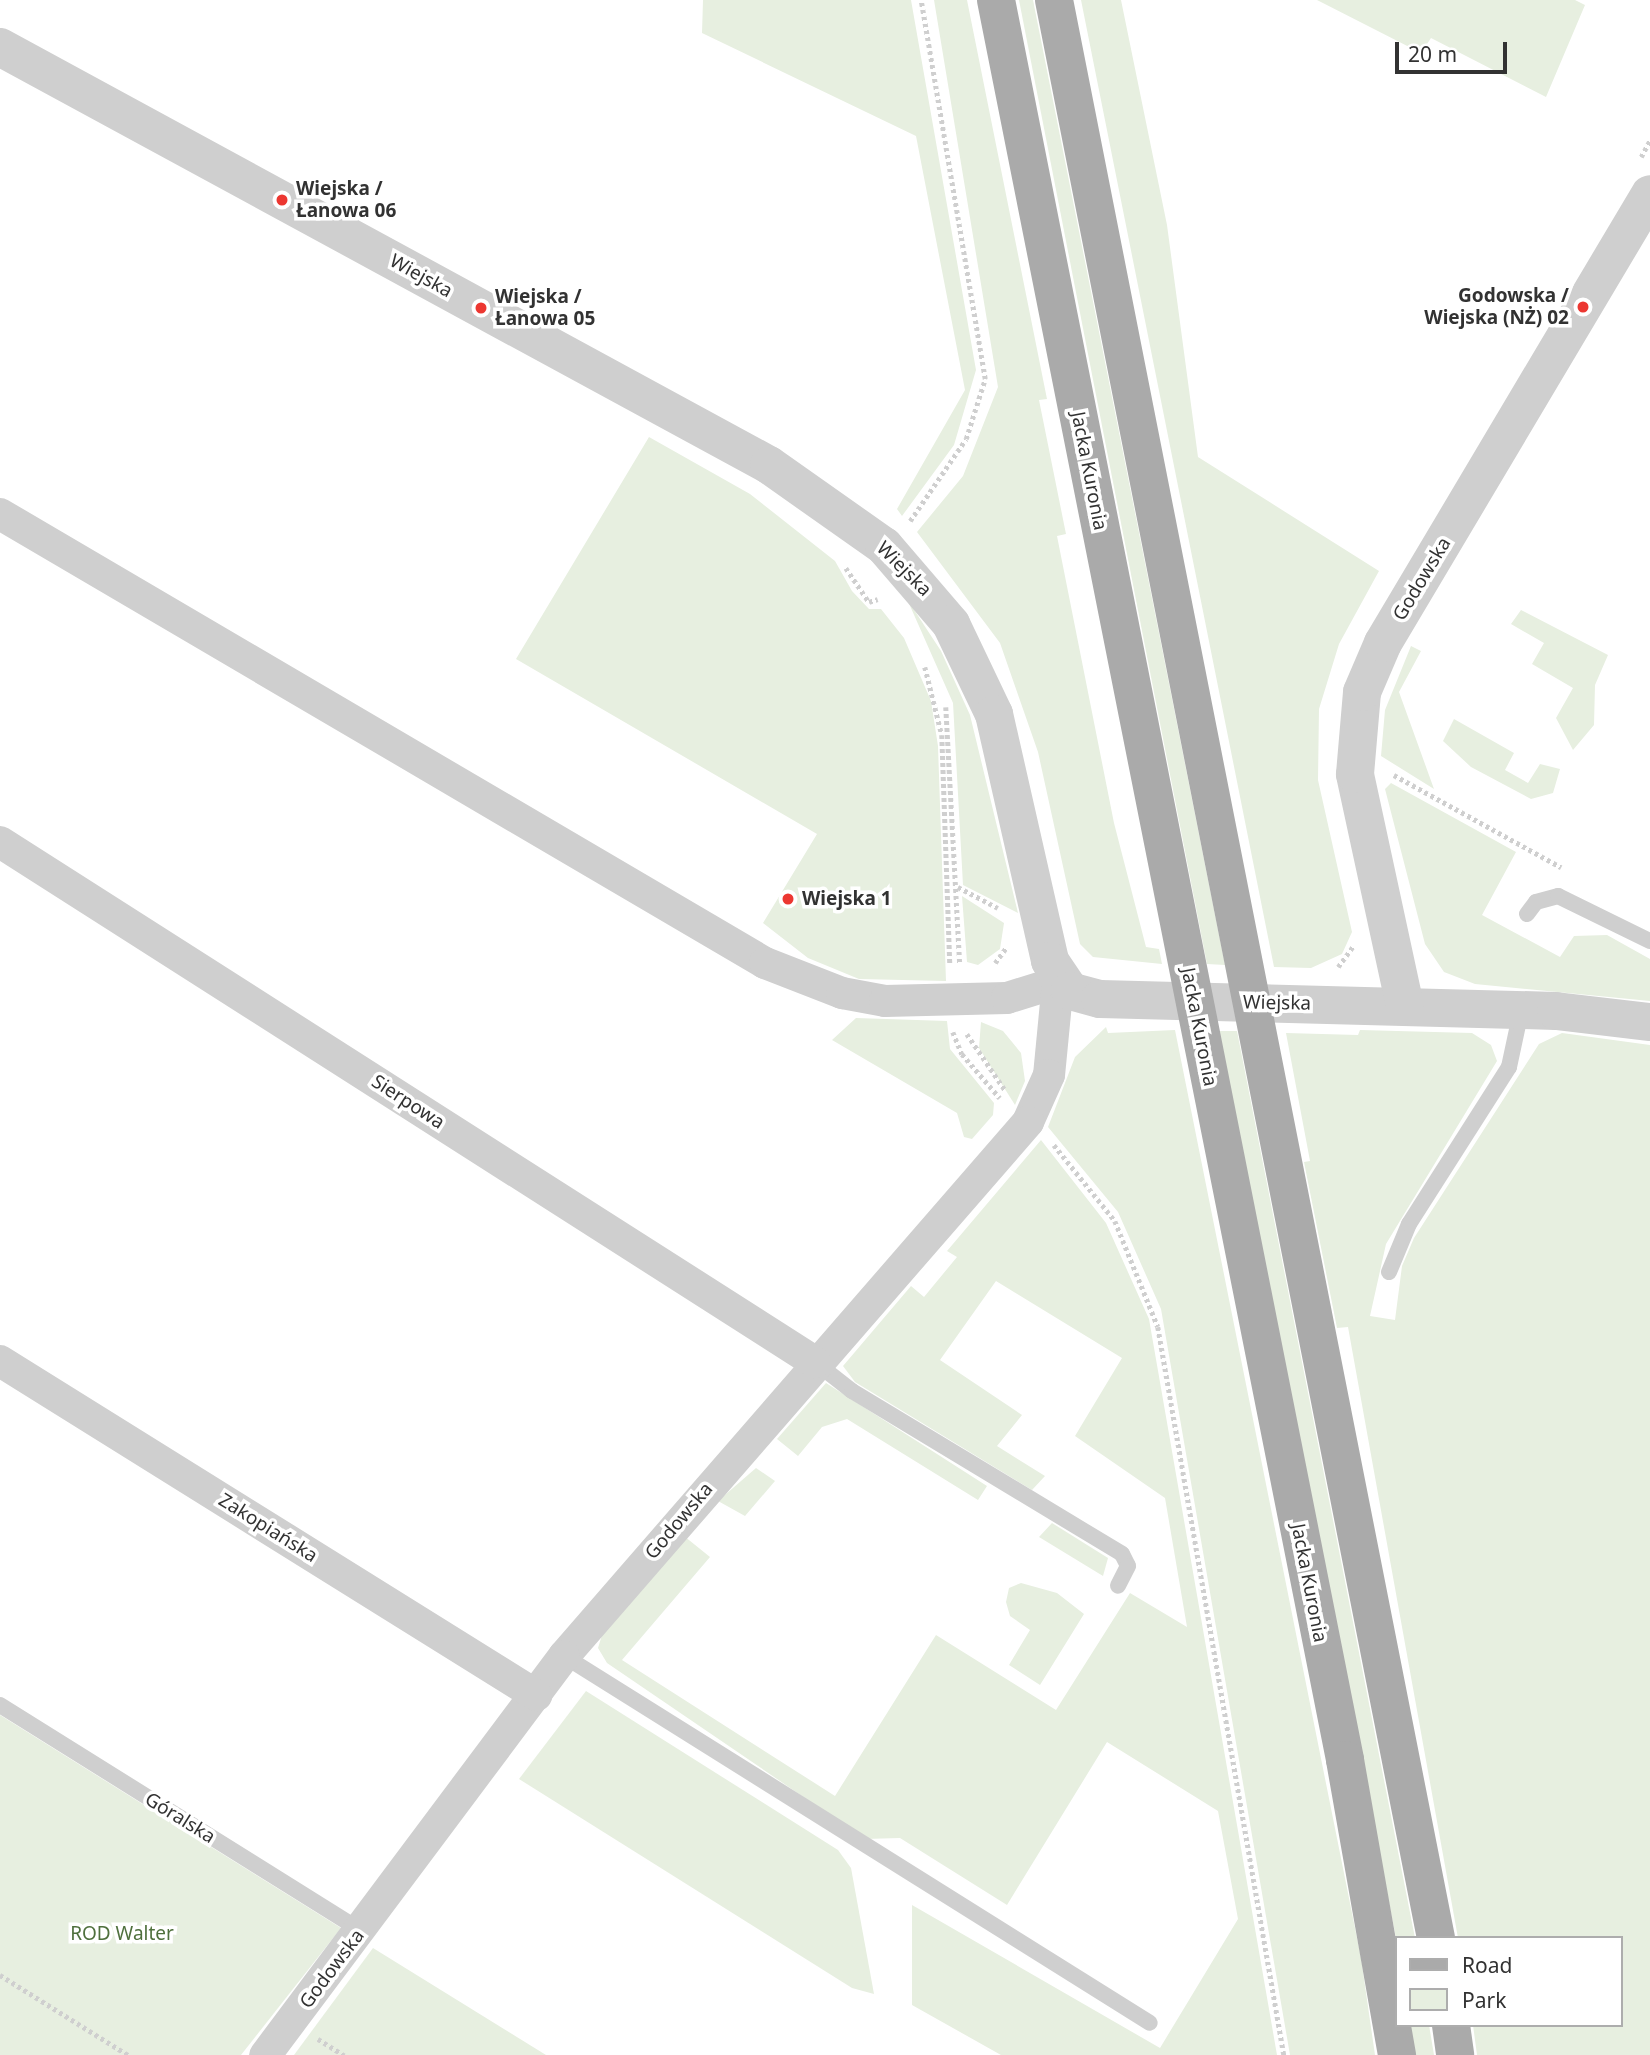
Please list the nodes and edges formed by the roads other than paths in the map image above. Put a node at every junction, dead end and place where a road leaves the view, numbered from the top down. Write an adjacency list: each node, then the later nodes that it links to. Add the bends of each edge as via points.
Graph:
1 (996, 0): 25 (main road, Jacka Kuronia, via 1348,1773)
2 (1054, 0): 21 (main road)
3 (0, 47): 9 (street, Wiejska, via 769,465 951,624 994,714)
4 (1650, 194): 10 (street, Godowska, via 1382,643 1356,719 1355,774)
5 (0, 514): 9 (street, via 765,963 842,993 885,1002 961,991 1019,997)
6 (0, 842): 15 (street, Sierpowa)
7 (1527, 914): 8 (lane, via 1535,902 1558,896)
8 (1650, 941)
9 (1058, 982): 10 (street, Wiejska, via 1089,998); 15 (street, Godowska, via 1049,1075)
10 (1405, 1006): 11 (street, Wiejska)
11 (1521, 1011): 12 (street, Wiejska); 13 (lane, via 1508,1067 1409,1224)
12 (1650, 1022)
13 (1389, 1272)
14 (0, 1361): 18 (street, Zakopiańska)
15 (815, 1362): 16 (lane, via 852,1391 1122,1555 1128,1566); 17 (street, Godowska)
16 (1118, 1586)
17 (564, 1656): 18 (street, Godowska); 22 (lane)
18 (536, 1695): 20 (street, Godowska)
19 (0, 1705): 20 (lane, Góralska)
20 (361, 1931): 24 (street, Godowska)
21 (1436, 1936)
22 (1150, 2023)
23 (1451, 2027): 26 (main road)
24 (265, 2055)
25 (1397, 2055)
26 (1455, 2055)

